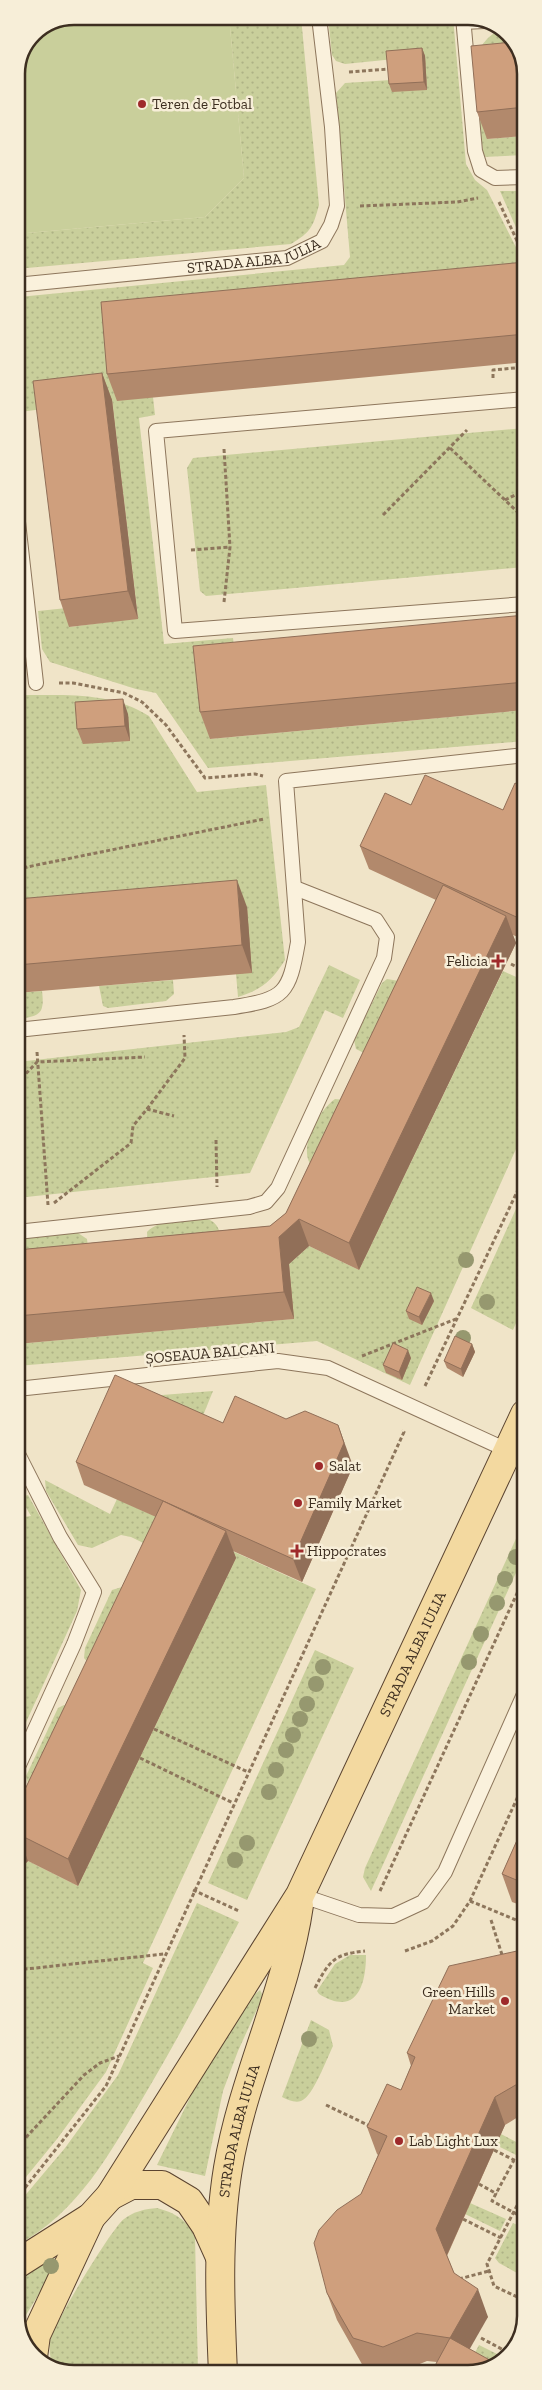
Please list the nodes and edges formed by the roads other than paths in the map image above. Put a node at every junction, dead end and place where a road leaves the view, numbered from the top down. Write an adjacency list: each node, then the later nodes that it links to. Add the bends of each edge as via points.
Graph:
1 (320, 25): 4 (lane, STRADA ALBA IULIA, via 337,206 322,241 288,258)
2 (463, 25): 3 (lane, via 475,151 481,170 495,178)
3 (517, 177)
4 (25, 284)
5 (517, 400): 7 (lane, via 156,431 175,631)
6 (25, 584): 8 (lane)
7 (517, 605)
8 (36, 682)
9 (517, 756): 10 (lane, via 286,781)
10 (295, 888): 11 (lane, via 298,942 294,966 278,996 265,1002 183,1013); 12 (lane, via 376,920 387,937 384,958 278,1188 266,1202 249,1207)
11 (25, 1029)
12 (25, 1231)
13 (25, 1388): 15 (lane, ȘOSEAUA BALCANI, via 278,1361 328,1368)
14 (517, 1431): 15 (main road, STRADA ALBA IULIA)
15 (508, 1451): 19 (main road, STRADA ALBA IULIA)
16 (25, 1468): 18 (lane, via 60,1537 94,1592)
17 (517, 1712): 19 (lane, via 445,1872 423,1902 393,1916 359,1915)
18 (25, 1751)
19 (300, 1895): 20 (main road, STRADA ALBA IULIA); 23 (main road, STRADA ALBA IULIA, via 293,1942 246,2091 228,2169)
20 (110, 2196): 21 (main road, STRADA ALBA IULIA); 23 (main road, via 131,2185 162,2186 189,2201 206,2226)
21 (91, 2217): 22 (main road, STRADA ALBA IULIA); 24 (main road, via 36,2335)
22 (25, 2259)
23 (220, 2259): 25 (main road, STRADA ALBA IULIA)
24 (35, 2344)
25 (223, 2365)

